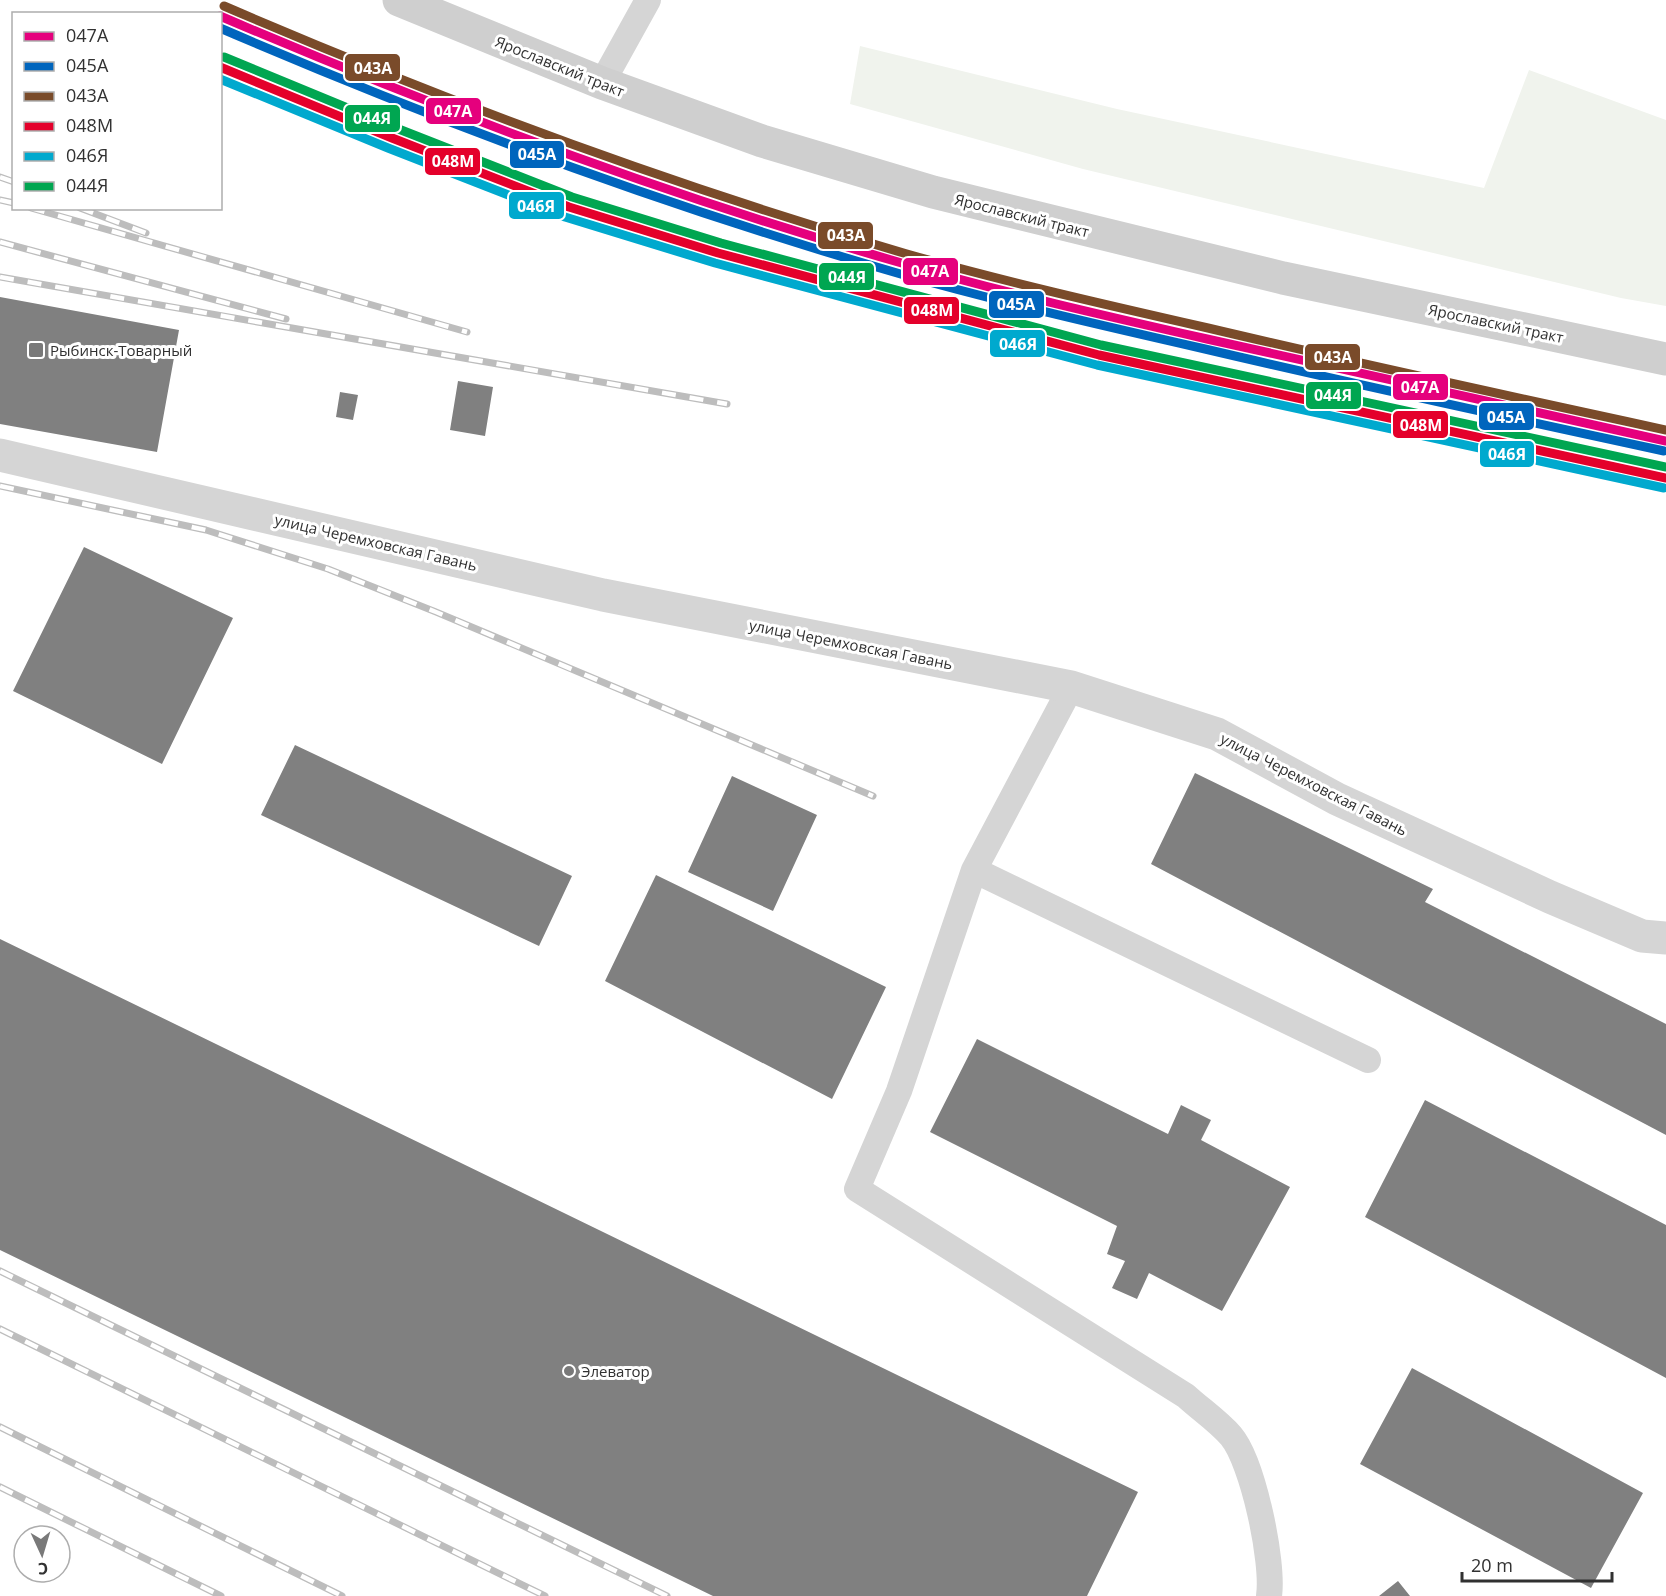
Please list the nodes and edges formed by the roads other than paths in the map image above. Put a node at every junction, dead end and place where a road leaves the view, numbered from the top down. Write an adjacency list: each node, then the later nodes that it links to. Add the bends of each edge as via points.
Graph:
1 (399, 0): 3 (street, Ярославский тракт)
2 (648, 0): 3 (lane)
3 (602, 83): 4 (street, Ярославский тракт, via 762,141 933,192 1283,279)
4 (1666, 359)
5 (0, 455): 6 (street, улица Черемховская Гавань, via 603,595)
6 (1071, 687): 7 (lane); 8 (street, улица Черемховская Гавань, via 1217,735 1336,799 1540,892 1642,936)
7 (974, 870): 9 (lane); 10 (lane, via 899,1091 857,1189 1186,1396 1232,1437 1247,1468 1259,1508 1268,1551)
8 (1666, 938)
9 (1368, 1060)
10 (1269, 1596)

